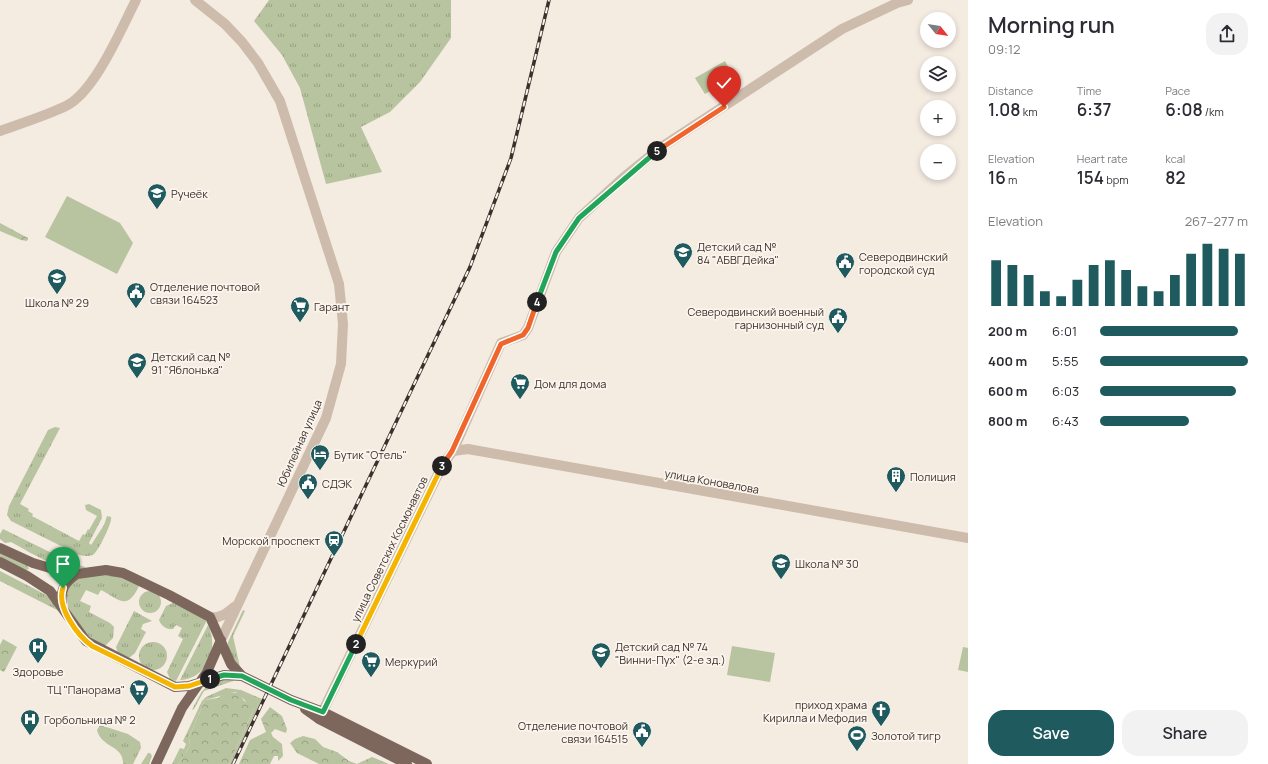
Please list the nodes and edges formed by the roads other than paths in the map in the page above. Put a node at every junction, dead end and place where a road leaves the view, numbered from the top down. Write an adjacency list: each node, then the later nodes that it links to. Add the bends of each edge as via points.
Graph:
1 (136, 0): 4 (street, via 96,76 84,92 67,106)
2 (195, 0): 12 (street, Юбилейная улица, via 225,24 242,42 258,63 280,101 339,284 342,303 341,364 326,418)
3 (908, 0): 5 (street, улица Советских Космонавтов, via 842,29 660,148 579,218 556,252 528,328 523,335 501,344)
4 (0, 131)
5 (452, 451): 6 (street, улица Коновалова, via 468,449); 20 (street, улица Советских Космонавтов, via 443,464)
6 (968, 538)
7 (0, 548): 9 (main road)
8 (0, 562): 11 (main road)
9 (33, 563): 10 (main road); 11 (main road, via 32,573)
10 (77, 574): 13 (main road, via 64,585); 14 (main road, via 100,570 123,573)
11 (27, 576): 13 (main road, via 50,591)
12 (237, 604): 14 (street, via 225,614); 15 (street, Юбилейная улица)
13 (62, 606): 18 (main road, via 86,641)
14 (210, 617): 15 (main road)
15 (221, 640): 16 (main road, via 230,664); 17 (main road, Юбилейная улица, via 207,672)
16 (242, 676): 17 (main road, via 224,675); 20 (main road)
17 (198, 684): 18 (main road); 19 (main road, Юбилейная улица)
18 (175, 687): 19 (main road)
19 (182, 708): 21 (main road, Юбилейная улица)
20 (321, 715): 22 (main road); 23 (main road)
21 (156, 764)
22 (407, 764)
23 (427, 764)

